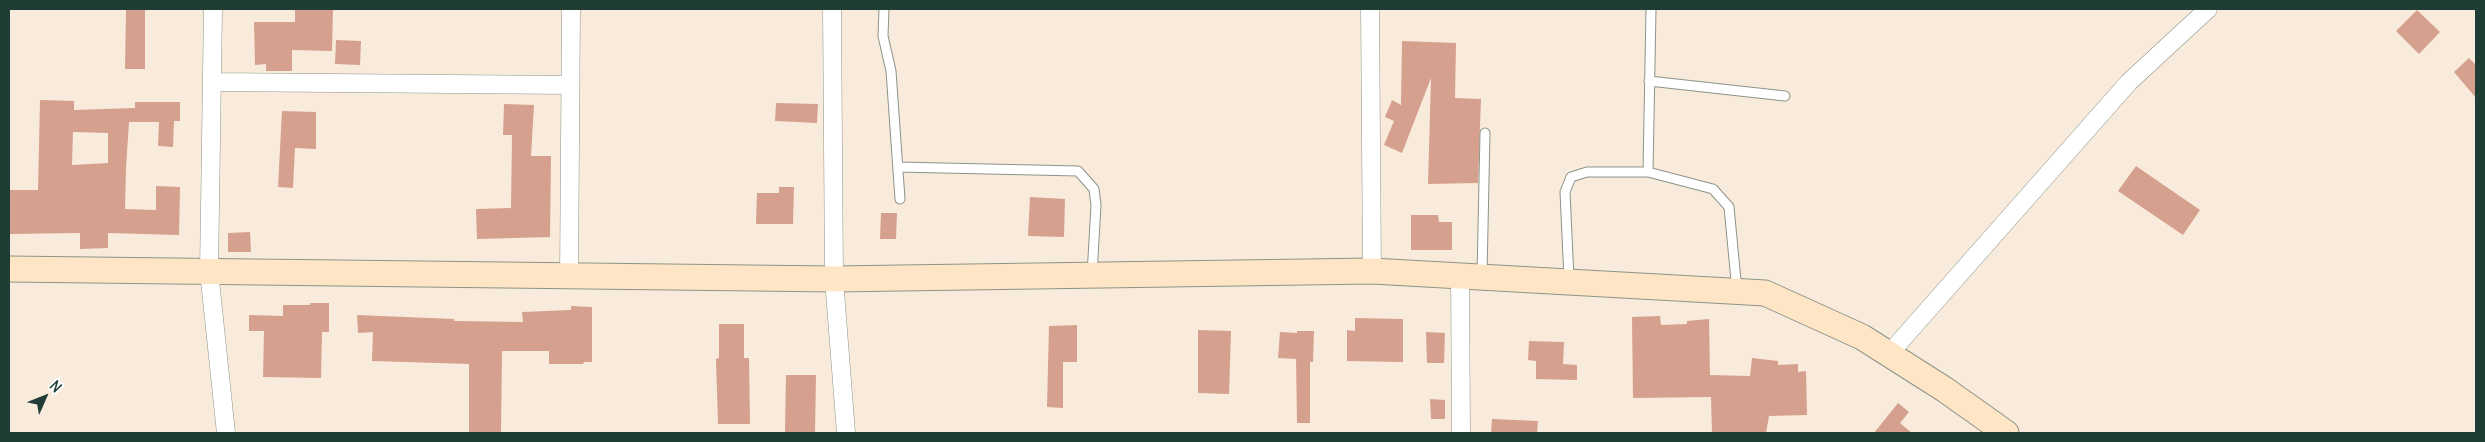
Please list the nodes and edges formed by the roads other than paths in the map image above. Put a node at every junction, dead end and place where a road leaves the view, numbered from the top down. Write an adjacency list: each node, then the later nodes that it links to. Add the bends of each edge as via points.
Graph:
1 (213, 9): 8 (street)
2 (571, 9): 10 (street)
3 (832, 9): 22 (street)
4 (884, 9): 13 (lane, via 883,36 891,71)
5 (1370, 9): 18 (street)
6 (1651, 9): 9 (lane)
7 (2208, 9): 25 (street, via 2129,82)
8 (212, 82): 10 (street); 17 (street)
9 (1649, 82): 11 (lane); 14 (lane)
10 (570, 85): 20 (street)
11 (1785, 96)
12 (1484, 132): 21 (lane)
13 (898, 167): 15 (lane); 19 (lane, via 1078,171 1094,189)
14 (1648, 172): 23 (lane, via 1587,172 1571,177 1565,192); 24 (lane, via 1713,189 1729,207)
15 (900, 199)
16 (9, 269): 17 (street)
17 (209, 271): 20 (street); 26 (street)
18 (1372, 271): 19 (street); 21 (street)
19 (1092, 275): 22 (street)
20 (569, 276): 22 (street)
21 (1471, 276): 23 (street); 28 (street)
22 (834, 279): 27 (street)
23 (1569, 282): 24 (street)
24 (1737, 292): 25 (street, via 1765,293 1862,337)
25 (1890, 354): 29 (street)
26 (226, 433)
27 (846, 433)
28 (1461, 433)
29 (2006, 433)

